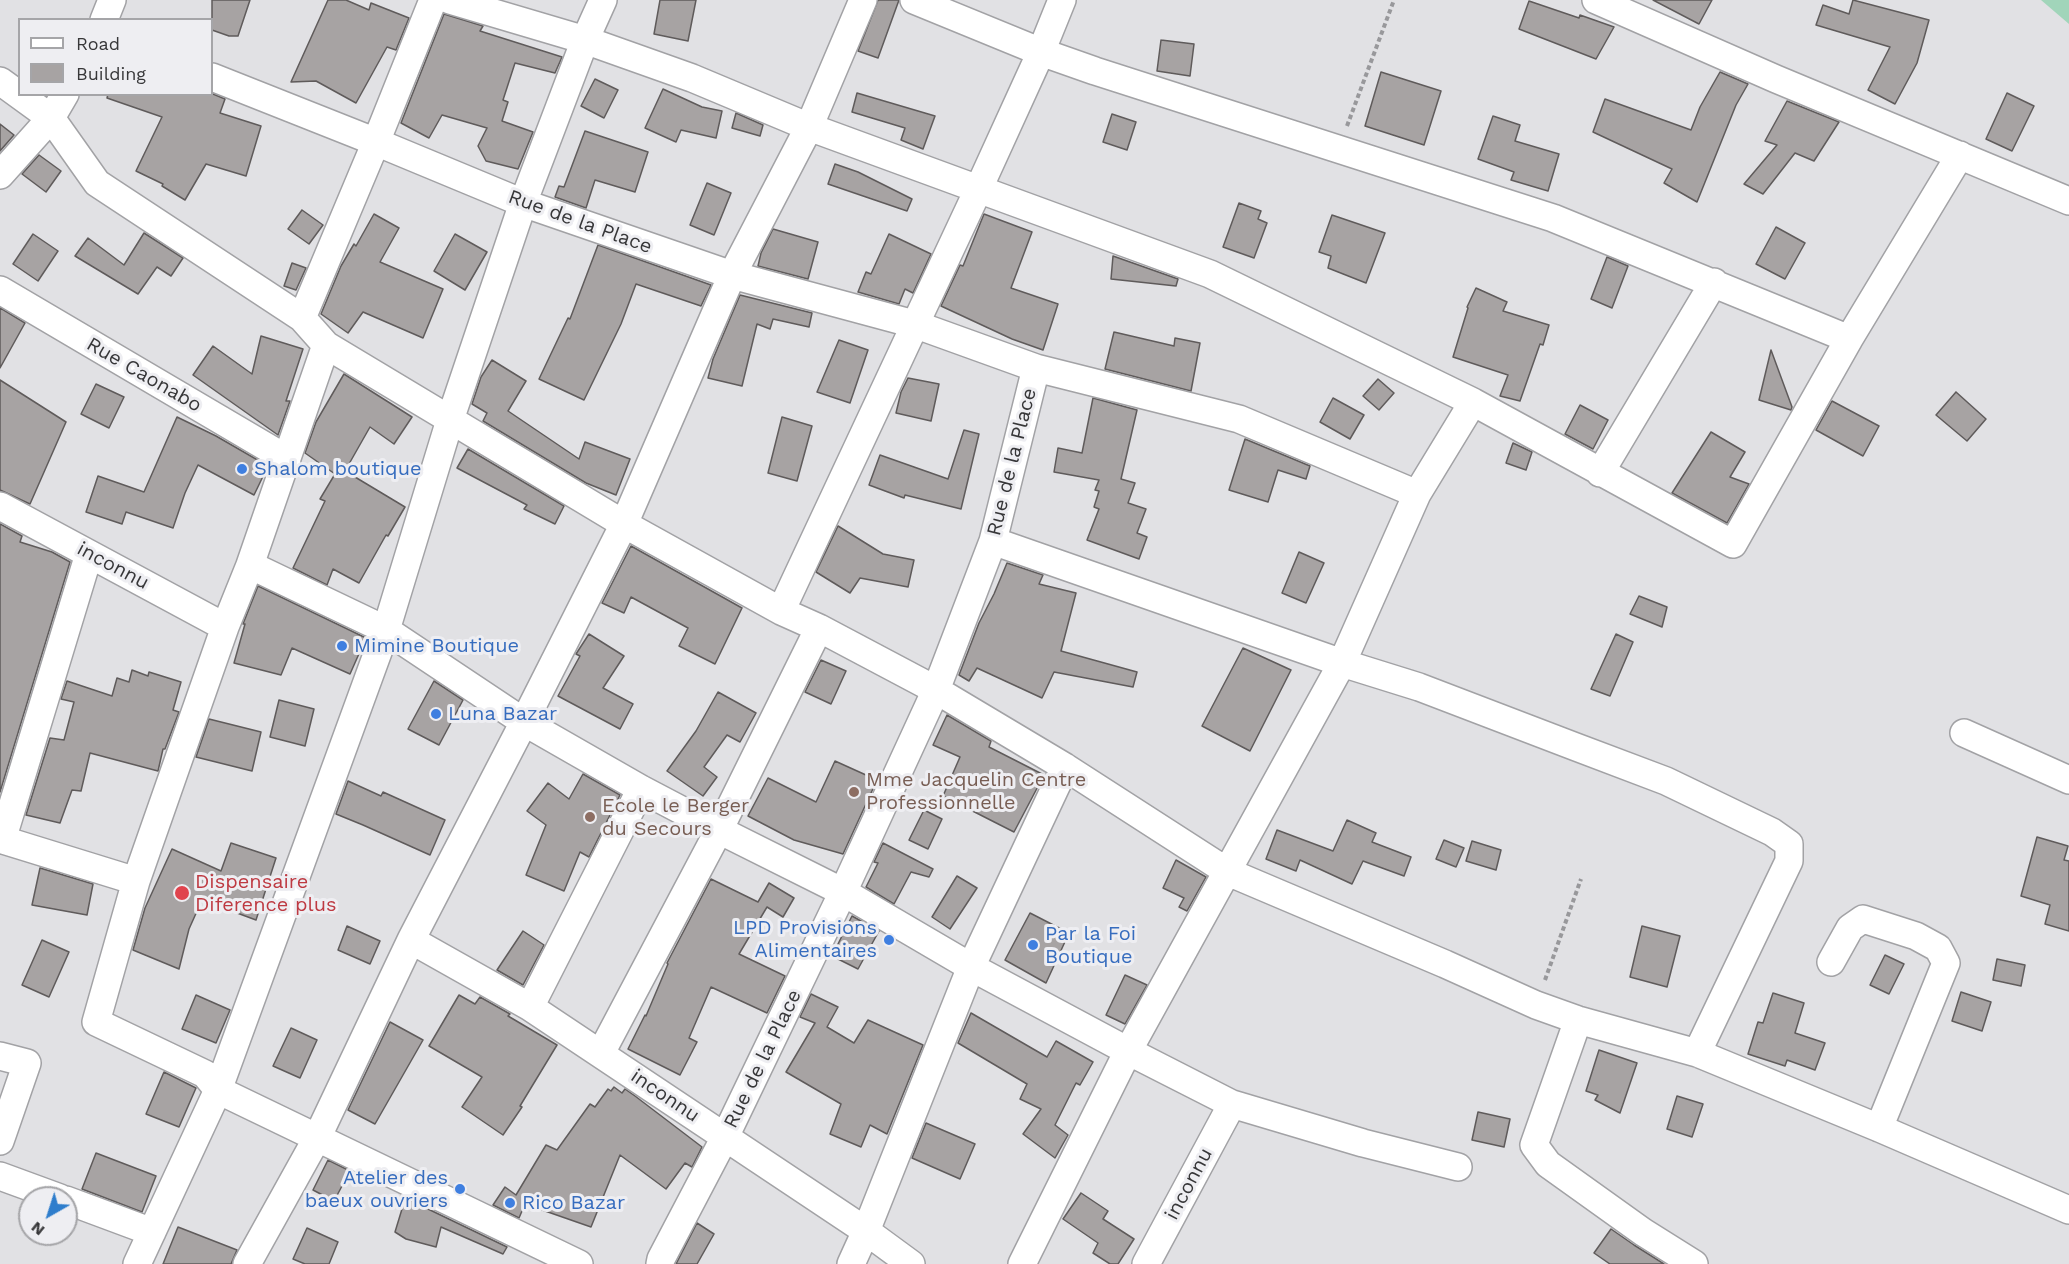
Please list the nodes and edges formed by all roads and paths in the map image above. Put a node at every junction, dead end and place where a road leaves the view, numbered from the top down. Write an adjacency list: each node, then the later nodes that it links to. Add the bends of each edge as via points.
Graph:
1 (112, 0): 10 (street)
2 (433, 0): 20 (street)
3 (450, 0): 11 (street)
4 (603, 0): 11 (street)
5 (863, 0): 19 (street)
6 (914, 0): 12 (street)
7 (1062, 0): 12 (street)
8 (1394, 0): 21 (path)
9 (1596, 0): 22 (street)
10 (105, 18)
11 (585, 40): 19 (street, via 692,78); 26 (street)
12 (1041, 52): 21 (street); 24 (street)
13 (213, 77): 20 (street, Rue de la Place)
14 (0, 81): 15 (street)
15 (18, 94)
16 (21, 96): 18 (street)
17 (64, 96): 18 (street)
18 (51, 118): 23 (street); 30 (street, via 97,183)
19 (808, 127): 24 (street); 27 (street)
20 (376, 142): 26 (street, Rue de la Place); 30 (street)
21 (1339, 149): 28 (street, via 1553,218)
22 (1960, 155): 25 (street); 32 (street)
23 (0, 175)
24 (979, 188): 31 (street); 35 (street, via 1210,274)
25 (2069, 201)
26 (523, 203): 27 (street, Rue de la Place); 36 (street)
27 (732, 275): 31 (street, Rue de la Place); 41 (street)
28 (1714, 282): 32 (street); 38 (street)
29 (0, 290): 37 (street, Rue Caonabo)
30 (302, 318): 33 (street)
31 (914, 324): 34 (street, Rue de la Place); 45 (street)
32 (1849, 339): 38 (street, via 1733,544)
33 (326, 345): 36 (street); 37 (street)
34 (1036, 368): 39 (street, via 1239,419); 42 (street, Rue de la Place)
35 (1473, 402): 38 (street); 39 (street)
36 (450, 420): 41 (street); 48 (street)
37 (287, 459): 44 (street)
38 (1600, 473)
39 (1417, 494): 49 (street)
40 (0, 506): 43 (street, inconnu)
41 (624, 524): 45 (street); 51 (street)
42 (993, 541): 49 (street); 50 (street, Rue de la Place)
43 (90, 554): 46 (street, inconnu); 57 (street)
44 (250, 565): 46 (street); 48 (street)
45 (781, 611): 47 (street)
46 (225, 627): 60 (street)
47 (819, 628): 50 (street); 56 (street)
48 (386, 630): 51 (street); 72 (street)
49 (1342, 663): 58 (street); 70 (street, via 1419,687 1666,781 1789,844 1789,861)
50 (936, 690): 53 (street); 61 (street, Rue de la Place)
51 (524, 722): 55 (street); 62 (street)
52 (1964, 733): 54 (street)
53 (1065, 767): 58 (street); 64 (street)
54 (2069, 780)
55 (641, 789): 56 (street); 66 (street)
56 (719, 830): 61 (street); 69 (street)
57 (1, 839): 60 (street)
58 (1228, 872): 65 (street); 68 (street)
59 (1581, 879): 65 (path)
60 (136, 881): 72 (street, via 96,1022 180,1061)
61 (843, 892): 64 (street); 75 (street, Rue de la Place)
62 (411, 940): 66 (street, inconnu); 76 (street)
63 (1832, 962): 74 (street, via 1850,928 1863,919 1916,936 1938,948 1946,963)
64 (971, 967): 68 (street); 83 (street)
65 (1536, 1005): 67 (street)
66 (530, 1007): 69 (street, inconnu)
67 (1578, 1020): 70 (street); 94 (street, via 1534,1145 1548,1164)
68 (1128, 1051): 73 (street); 92 (street)
69 (601, 1053): 75 (street, inconnu)
70 (1697, 1053): 74 (street)
71 (0, 1056): 77 (street, via 27,1063)
72 (211, 1082): 76 (street); 84 (street)
73 (1232, 1104): 78 (street); 93 (street, inconnu)
74 (1879, 1128): 82 (street)
75 (725, 1137): 83 (street, inconnu); 89 (street, Rue de la Place)
76 (317, 1138): 85 (street); 87 (street)
77 (0, 1141)
78 (1458, 1167)
79 (0, 1176): 80 (street)
80 (27, 1186)
81 (78, 1204): 84 (street)
82 (2069, 1210)
83 (866, 1231): 90 (street); 91 (street, inconnu)
84 (152, 1232): 86 (street)
85 (551, 1258): 88 (street)
86 (137, 1264)
87 (247, 1264)
88 (579, 1264)
89 (660, 1264)
90 (851, 1264)
91 (912, 1264)
92 (1022, 1264)
93 (1146, 1264)
94 (1694, 1264)

